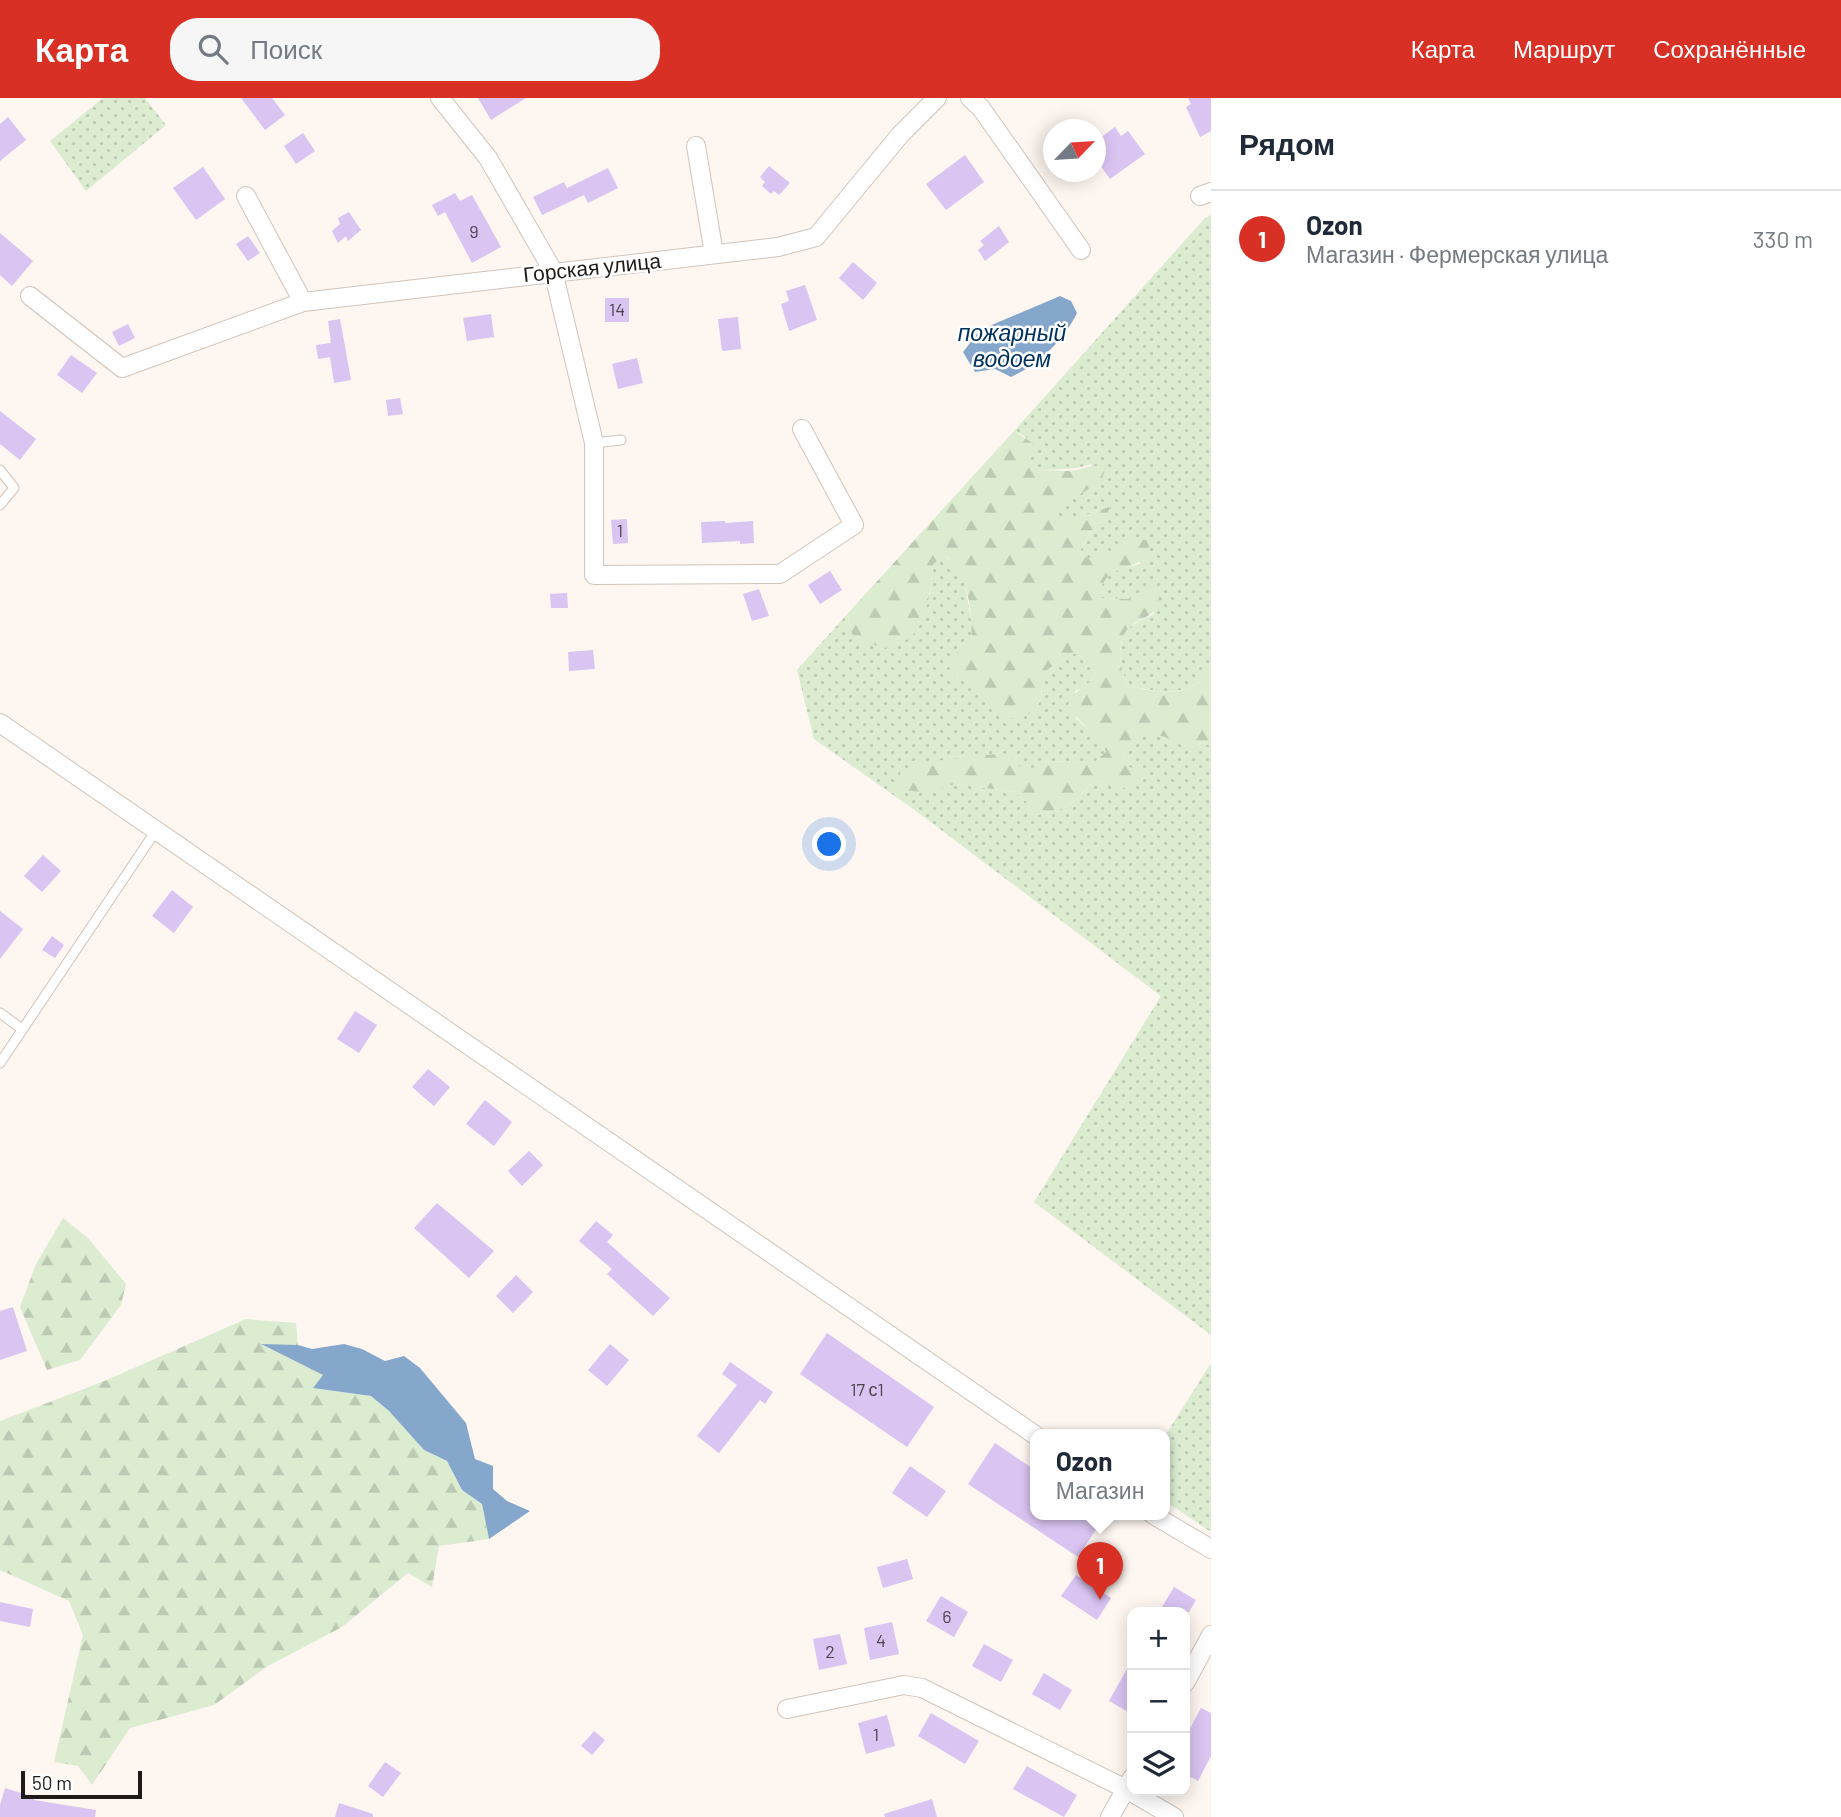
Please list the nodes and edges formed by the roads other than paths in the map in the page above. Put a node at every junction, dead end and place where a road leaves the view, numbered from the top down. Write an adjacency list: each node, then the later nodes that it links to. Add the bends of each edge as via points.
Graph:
1 (440, 98): 8 (street, via 488,158)
2 (937, 98): 7 (street, Горская улица, via 816,237 778,247)
3 (970, 98): 6 (street)
4 (696, 146): 7 (street)
5 (246, 196): 10 (street)
6 (1081, 250)
7 (714, 254): 8 (street, Горская улица)
8 (553, 271): 10 (street, Горская улица); 13 (street)
9 (30, 296): 10 (street, Горская улица, via 122,368)
10 (303, 302)
11 (802, 429): 13 (street, via 854,525 780,574 594,575)
12 (621, 440): 13 (lane)
13 (594, 443)
14 (0, 470): 15 (lane, via 14,488)
15 (0, 505)
16 (0, 723): 17 (street)
17 (157, 830): 19 (lane); 21 (street)
18 (0, 1013): 19 (lane)
19 (22, 1029): 20 (lane)
20 (0, 1063)
21 (1030, 1432)
22 (1162, 1520): 23 (street)
23 (1211, 1549)
24 (1211, 1635): 25 (street)
25 (1190, 1674)
26 (787, 1709): 27 (street, via 904,1685 922,1688)
27 (1127, 1782)
28 (1127, 1787): 30 (street)
29 (1146, 1796): 31 (street)
30 (1110, 1817)
31 (1174, 1817)

